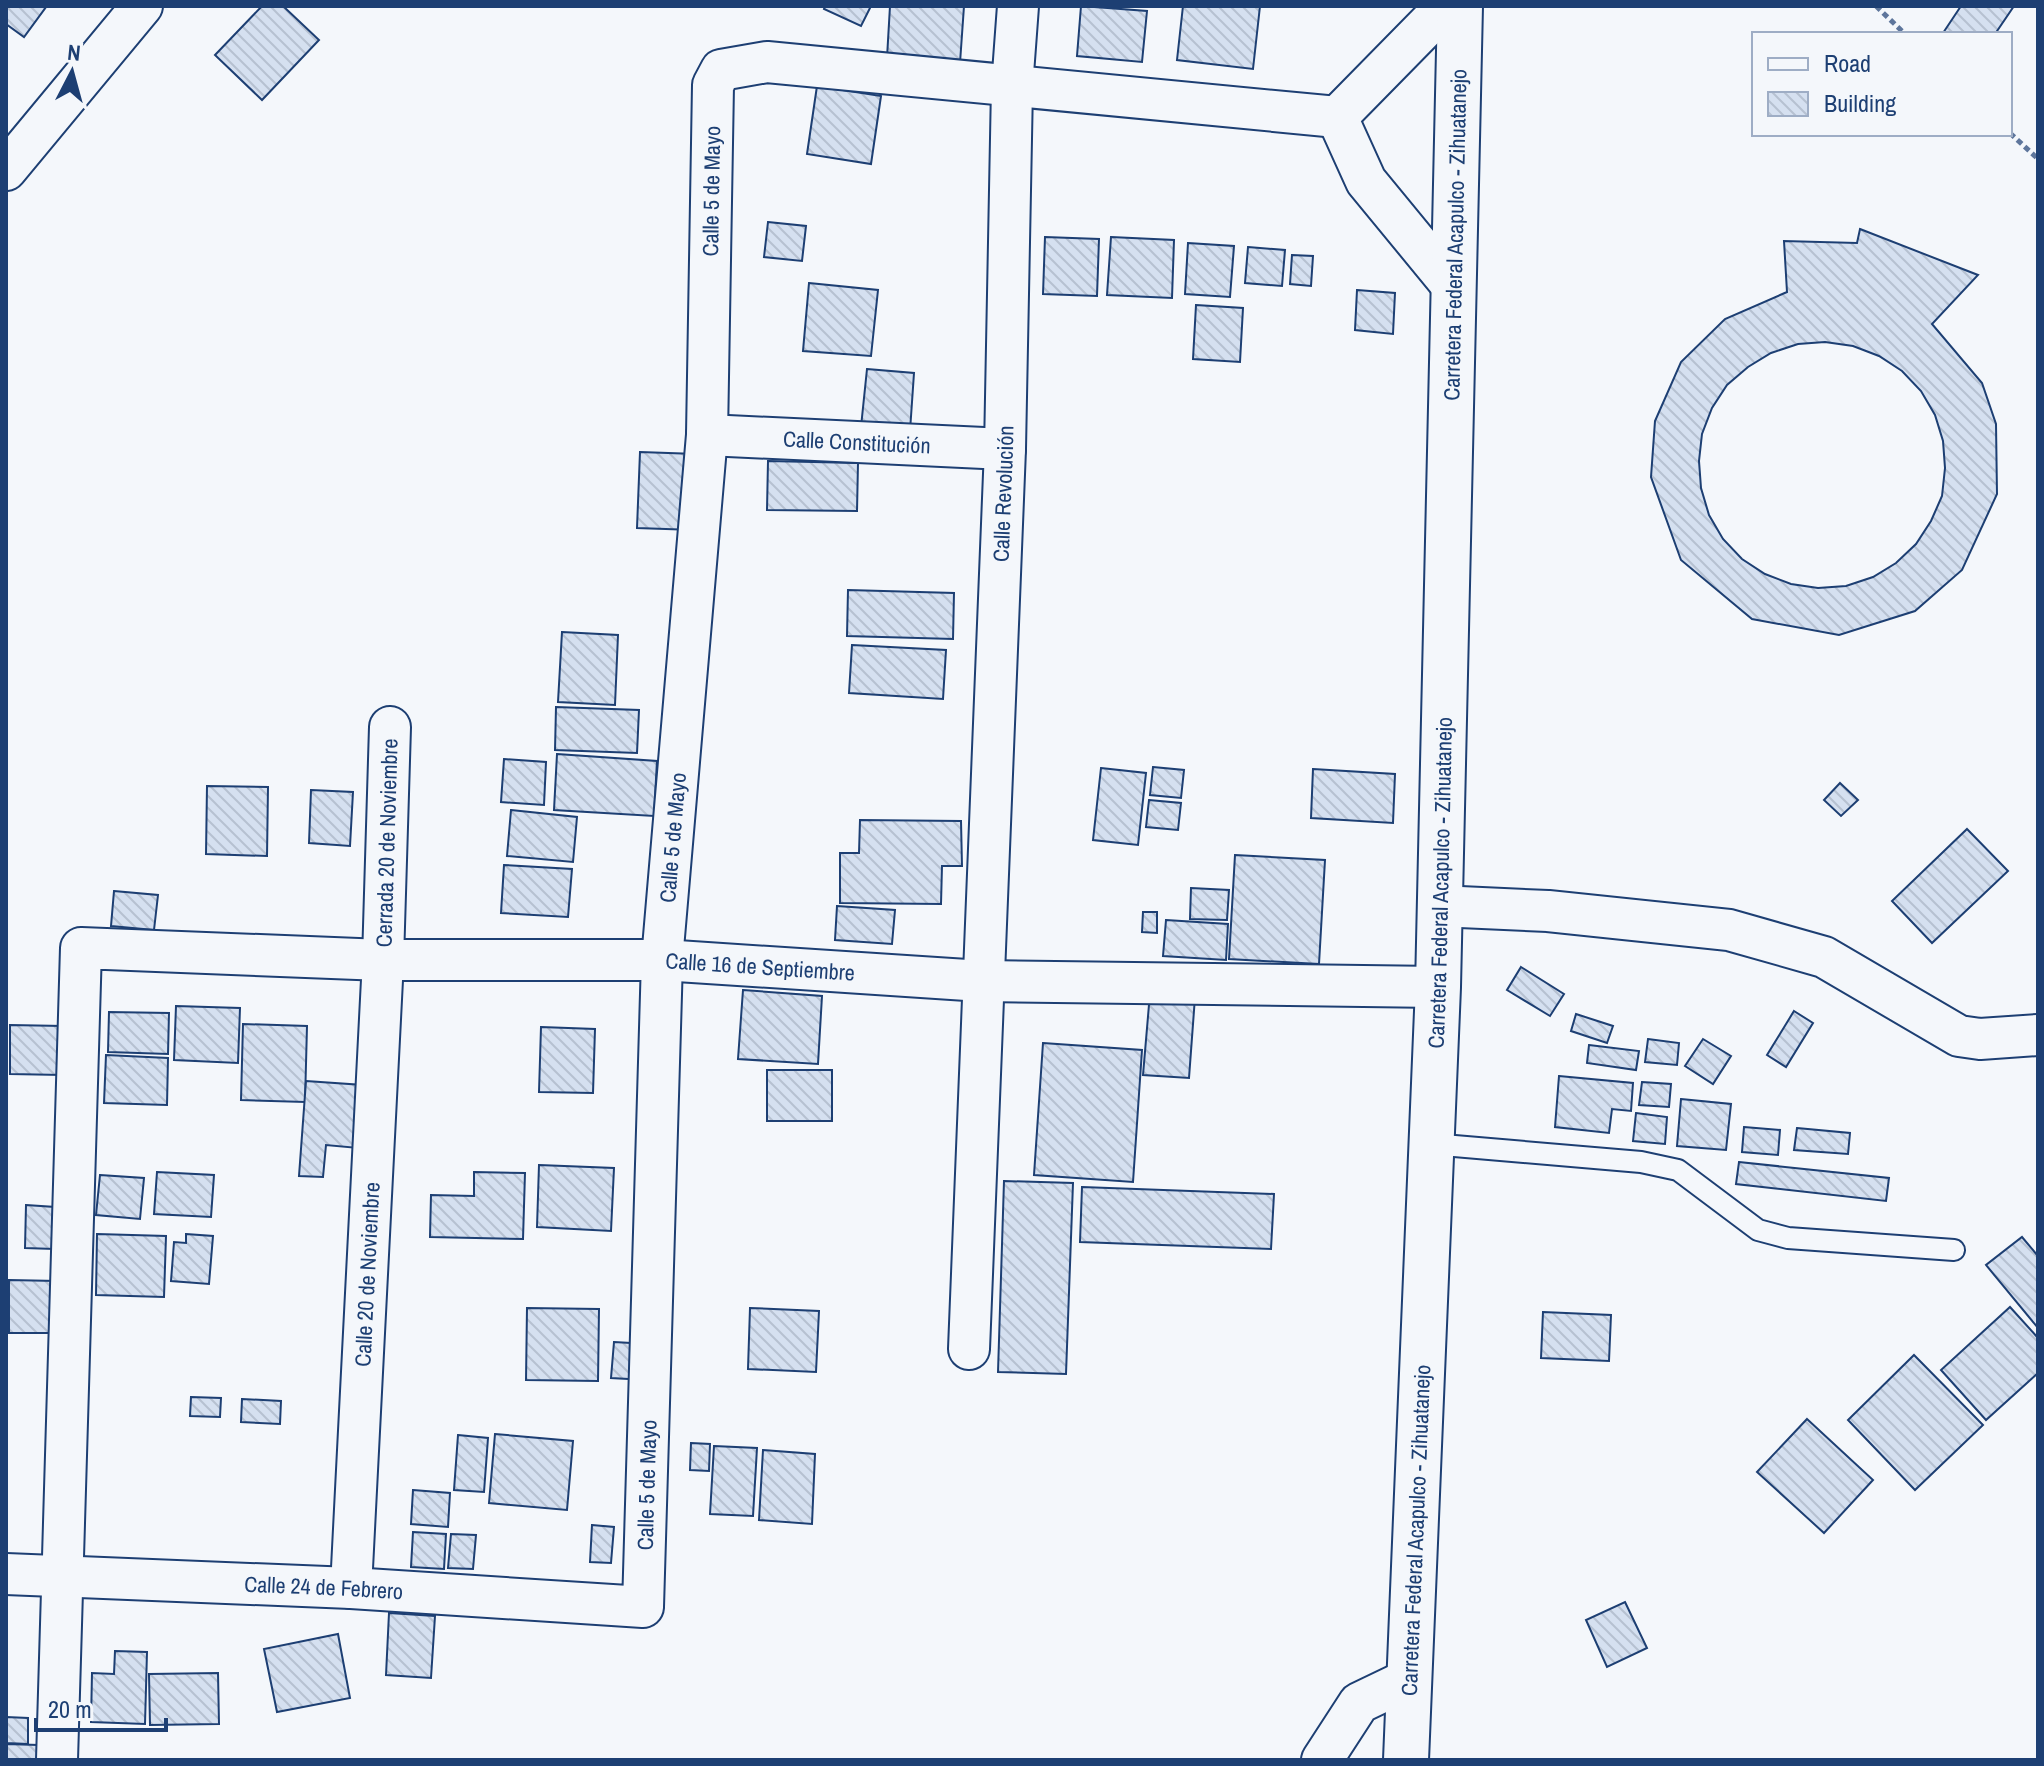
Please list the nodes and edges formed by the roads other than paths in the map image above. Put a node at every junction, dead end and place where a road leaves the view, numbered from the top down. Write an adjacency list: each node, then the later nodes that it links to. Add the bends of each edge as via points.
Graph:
1 (142, 6): 7 (street)
2 (1018, 6): 5 (street, Calle Revolución)
3 (1446, 6): 6 (street)
4 (1460, 6): 8 (main road, Carretera Federal Acapulco - Zihuatanejo)
5 (1012, 87): 6 (street); 9 (street, Calle 5 de Mayo, via 767,62 721,70 713,85); 10 (street, Calle Revolución)
6 (1337, 117): 8 (street, via 1366,181)
7 (6, 170)
8 (1454, 288): 12 (main road, Carretera Federal Acapulco - Zihuatanejo)
9 (707, 435): 10 (street, Calle Constitución); 14 (street, Calle 5 de Mayo)
10 (1005, 449): 15 (street, Calle Revolución)
11 (390, 727): 13 (street, Cerrada 20 de Noviembre)
12 (1438, 906): 16 (main road, Carretera Federal Acapulco - Zihuatanejo); 17 (street, via 1548,911 1729,930 1824,957 1959,1036)
13 (383, 960): 14 (street, Calle 16 de Septiembre); 22 (street, Calle 16 de Septiembre, via 81,948); 23 (street, Calle 20 de Noviembre)
14 (662, 960): 15 (street, Calle 16 de Septiembre); 24 (street, Calle 5 de Mayo)
15 (982, 981): 16 (street, Calle 16 de Septiembre); 20 (street, Calle Revolución)
16 (1438, 987): 18 (main road, Carretera Federal Acapulco - Zihuatanejo)
17 (2038, 1035)
18 (1431, 1144): 19 (lane, via 1641,1162 1678,1170 1758,1230 1788,1238); 25 (main road, Carretera Federal Acapulco - Zihuatanejo)
19 (1954, 1250)
20 (969, 1349)
21 (6, 1574): 22 (street, Calle 24 de Febrero)
22 (61, 1575): 23 (street, Calle 24 de Febrero); 26 (street)
23 (351, 1588): 24 (street, Calle 24 de Febrero)
24 (643, 1607)
25 (1409, 1679): 27 (street, via 1359,1703); 28 (main road, Carretera Federal Acapulco - Zihuatanejo)
26 (57, 1760)
27 (1322, 1760)
28 (1406, 1760)

